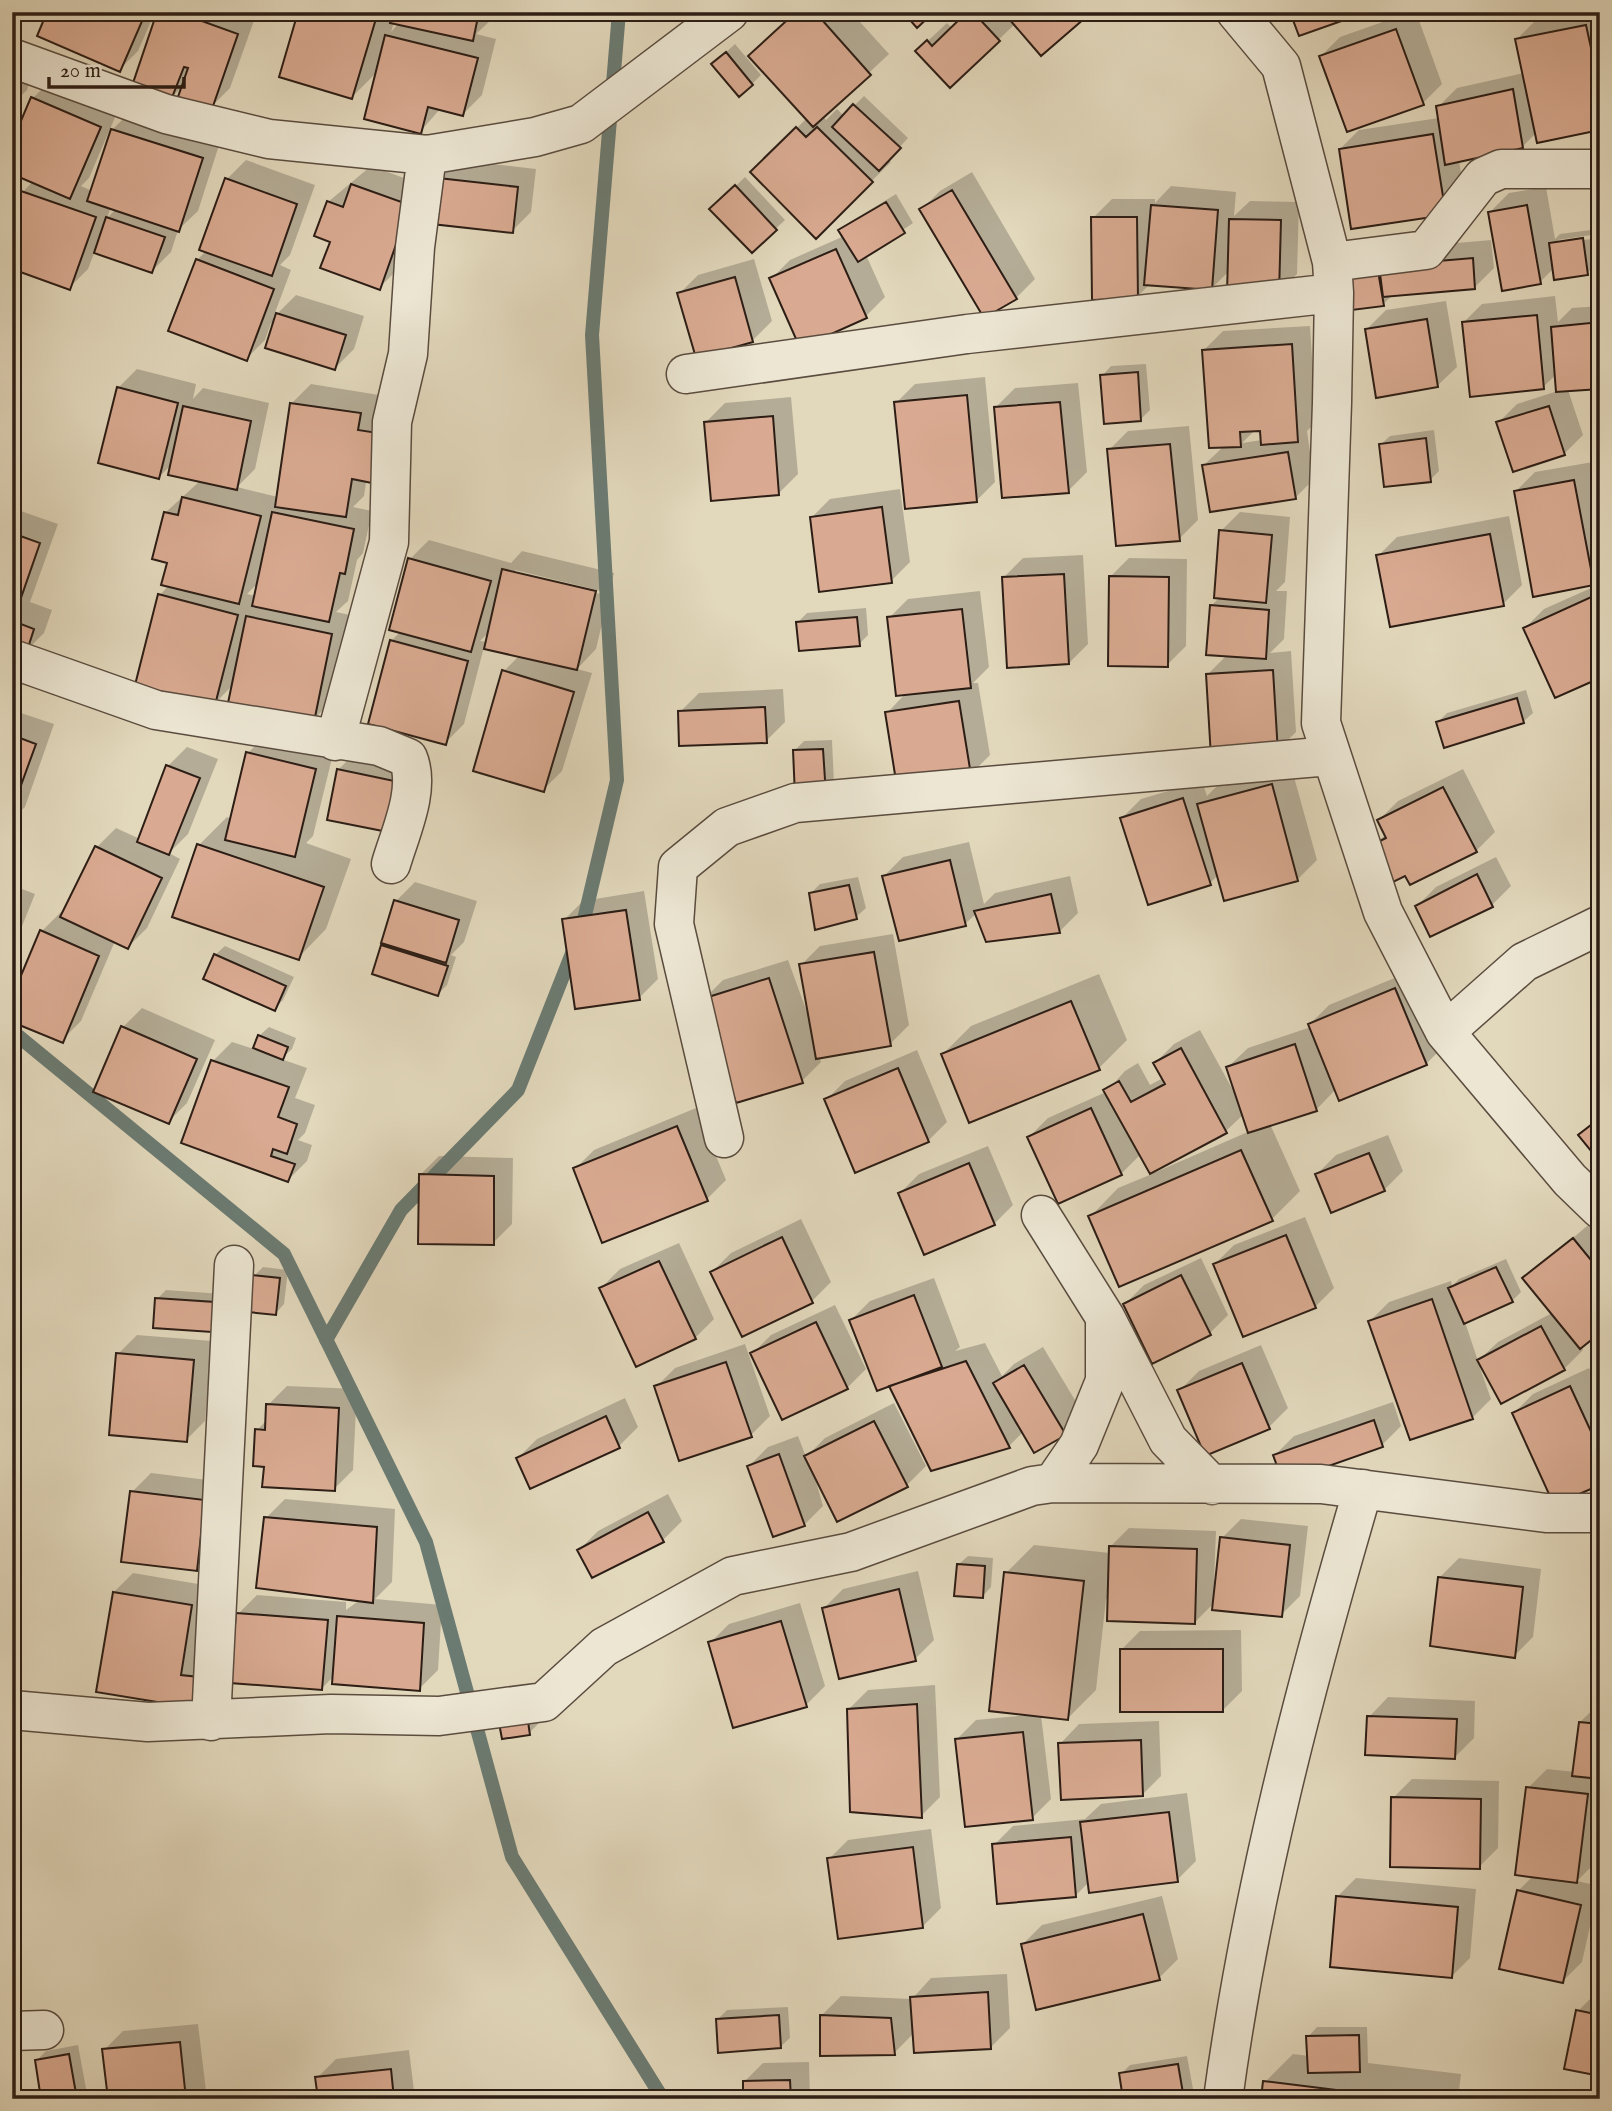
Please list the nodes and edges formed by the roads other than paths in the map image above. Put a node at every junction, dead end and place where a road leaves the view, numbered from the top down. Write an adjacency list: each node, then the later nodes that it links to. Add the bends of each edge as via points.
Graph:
1 (729, 12): 4 (street, via 581,124 535,137)
2 (1236, 12): 6 (street, via 1281,66)
3 (12, 58): 4 (street, via 166,114 269,139)
4 (427, 155): 9 (street, via 408,354 392,422 389,541)
5 (1600, 169): 6 (street, via 1501,169 1483,177 1426,250)
6 (1333, 278): 7 (street); 10 (street, via 1321,723)
7 (686, 374)
8 (12, 659): 9 (street, via 156,710)
9 (335, 741): 11 (street, via 379,746 408,758 413,771)
10 (1330, 756): 13 (street, via 1383,912); 14 (street, via 795,803 727,827 678,867 674,924)
11 (391, 864)
12 (1600, 925): 13 (street, via 1524,962)
13 (1445, 1032): 15 (street)
14 (723, 1138)
15 (1600, 1209)
16 (1041, 1215): 18 (street)
17 (234, 1265): 24 (street)
18 (1105, 1317): 19 (street, via 1105,1381 1079,1445); 20 (street, via 1168,1440)
19 (1053, 1483): 20 (street); 24 (street, via 1032,1486 851,1552 733,1576 604,1647 544,1702 439,1716 331,1714)
20 (1212, 1485): 21 (street, via 1321,1484)
21 (1363, 1489): 22 (street, via 1546,1513); 25 (street, via 1274,1819 1238,1985)
22 (1600, 1513)
23 (12, 1710): 24 (street, via 148,1722)
24 (211, 1721)
25 (1223, 2099)

